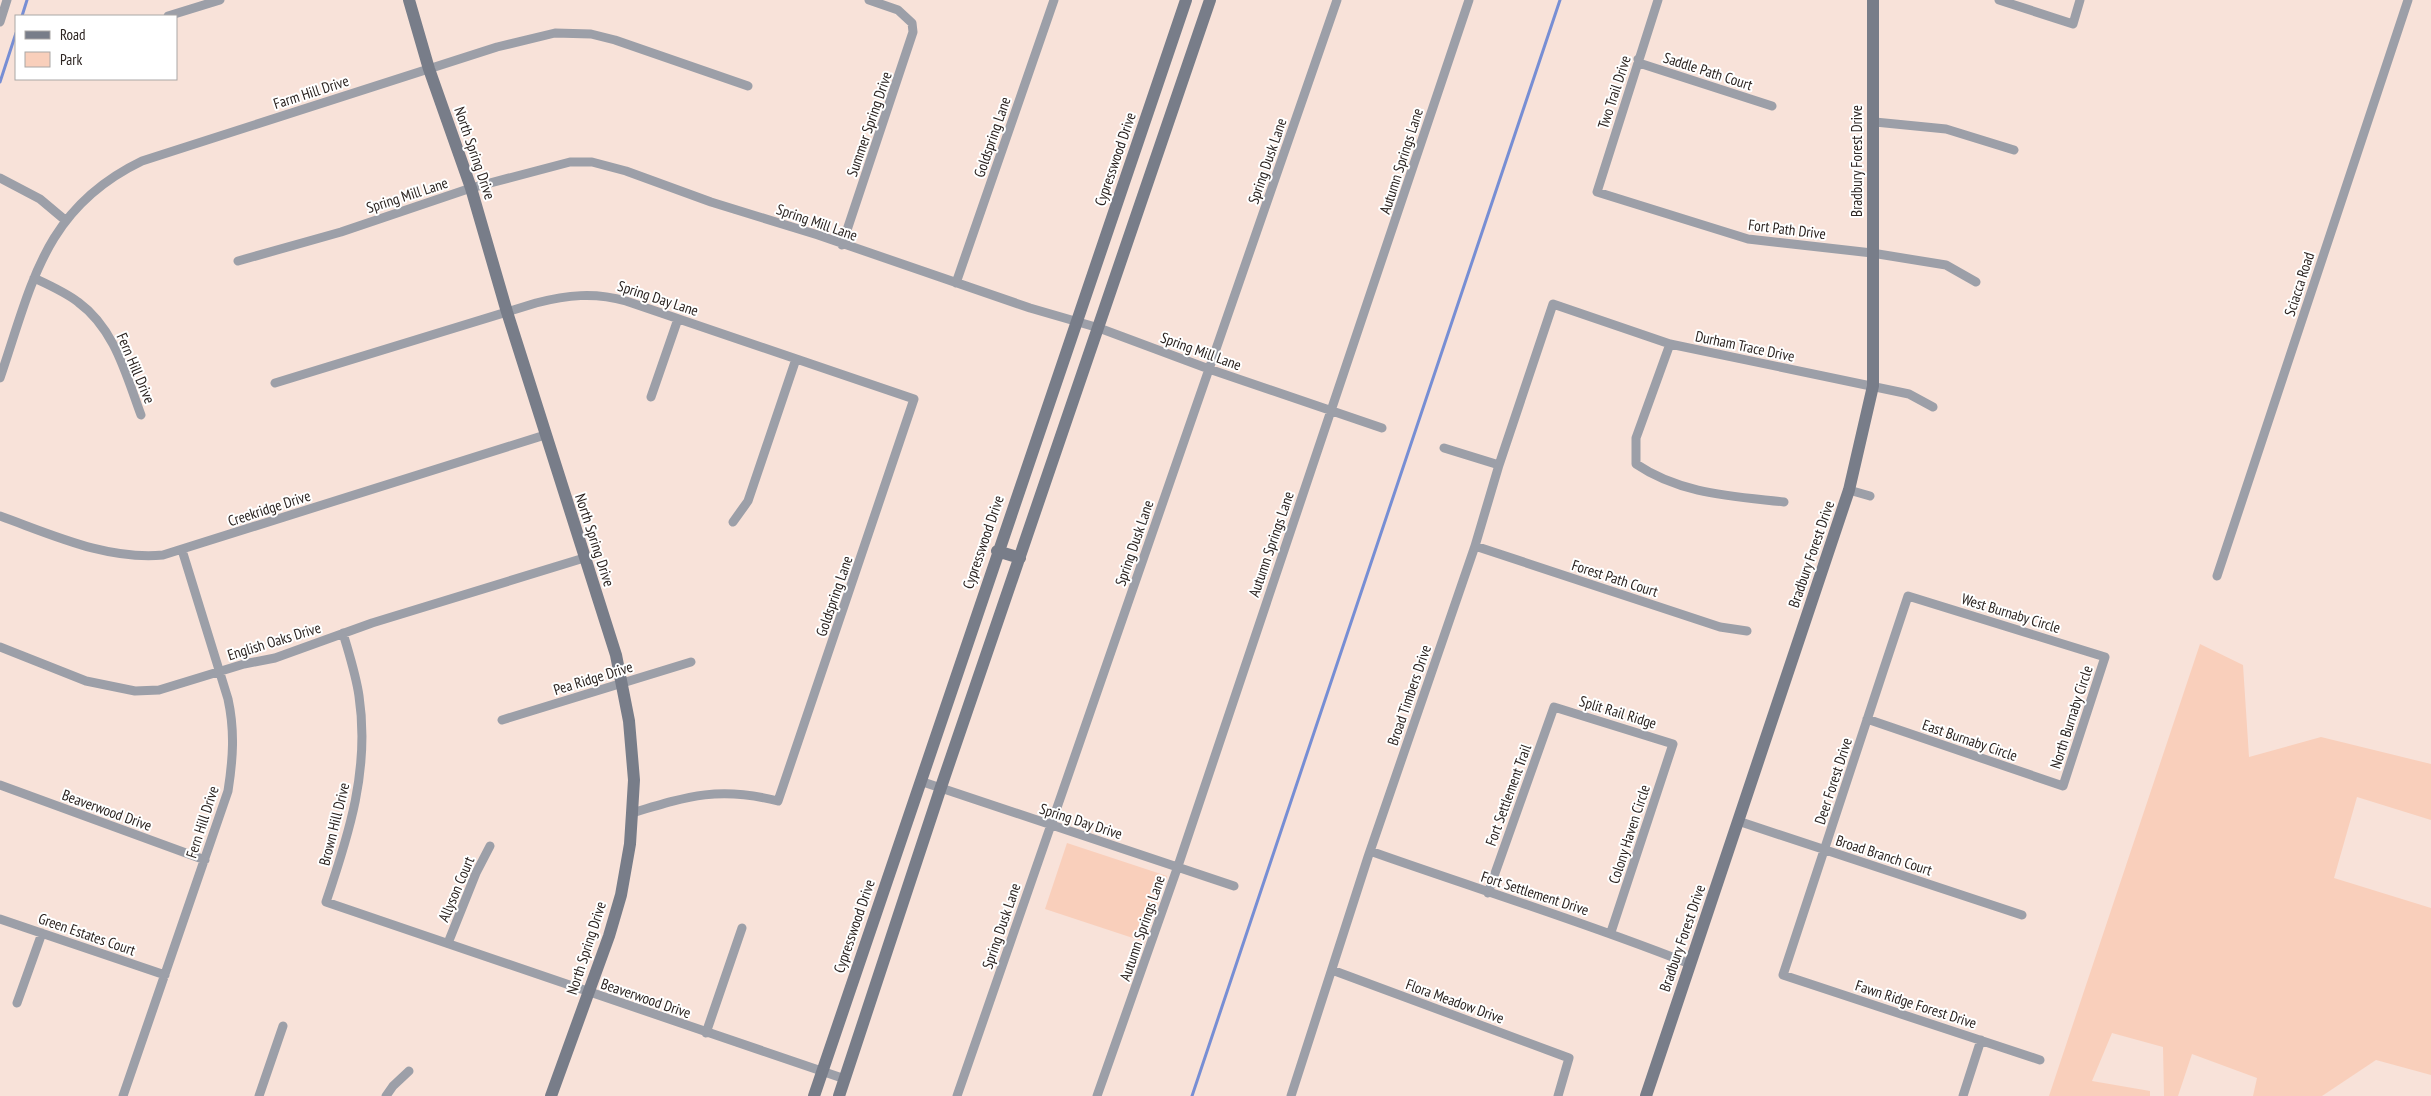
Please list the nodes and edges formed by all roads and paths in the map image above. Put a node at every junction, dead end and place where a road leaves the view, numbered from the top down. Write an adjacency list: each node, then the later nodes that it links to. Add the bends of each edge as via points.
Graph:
1 (8, 0): 16 (street)
2 (220, 0): 15 (street)
3 (409, 0): 20 (main road, North Spring Drive)
4 (869, 0): 29 (street, Summer Spring Drive, via 898,10 912,23 913,32)
5 (1054, 0): 34 (street, Goldspring Lane)
6 (1186, 0): 17 (main road, Cypresswood Drive)
7 (1210, 0): 18 (main road)
8 (1337, 0): 42 (street, Spring Dusk Lane)
9 (1469, 0): 49 (street, Autumn Springs Lane)
10 (1658, 0): 19 (street, Two Trail Drive)
11 (1873, 0): 23 (main road, Bradbury Forest Drive)
12 (1998, 0): 13 (street, via 2073,24)
13 (2080, 0)
14 (2408, 0): 65 (street, Sciacca Road)
15 (171, 15)
16 (0, 22)
17 (1170, 47): 18 (main road); 38 (main road, Cypresswood Drive)
18 (1191, 55): 39 (main road)
19 (1638, 59): 22 (street, Saddle Path Court, via 1639,63); 27 (street, Two Trail Drive)
20 (429, 69): 21 (street, Farm Hill Drive, via 532,37 579,32 615,40); 26 (main road, North Spring Drive); 28 (street, Farm Hill Drive, via 142,161 105,182 78,204)
21 (748, 86)
22 (1772, 106)
23 (1872, 126): 24 (street, via 1875,122 1946,129); 30 (main road, Bradbury Forest Drive)
24 (2014, 150)
25 (0, 178): 28 (street, via 40,199)
26 (472, 188): 29 (street, Spring Mill Lane, via 570,162 592,162 818,234); 31 (street, Spring Mill Lane, via 341,232); 36 (main road, North Spring Drive)
27 (1596, 192): 30 (street, Fort Path Drive, via 1748,239)
28 (65, 220): 32 (street, Farm Hill Drive, via 46,250)
29 (842, 245): 34 (street, Spring Mill Lane)
30 (1872, 253): 33 (street, Fort Path Drive, via 1946,265); 45 (main road, Bradbury Forest Drive)
31 (238, 261)
32 (34, 278): 43 (street, Farm Hill Drive); 50 (street, Fern Hill Drive, via 79,302 105,330 115,345)
33 (1976, 282)
34 (956, 283): 38 (street, Spring Mill Lane)
35 (1553, 304): 40 (street, Durham Trace Drive); 54 (street, Broad Timbers Drive)
36 (507, 312): 37 (street, Spring Day Lane, via 565,295 587,294 626,301); 44 (street, Spring Day Lane); 52 (main road, North Spring Drive)
37 (678, 319): 41 (street, Spring Day Lane); 46 (street)
38 (1076, 321): 39 (street, Spring Mill Lane); 62 (main road, Cypresswood Drive)
39 (1099, 328): 42 (street, Spring Mill Lane); 64 (main road)
40 (1670, 344): 45 (street, Durham Trace Drive); 57 (street, via 1636,438 1636,464 1655,477 1706,493)
41 (796, 359): 47 (street, Spring Day Lane); 59 (street, via 748,501)
42 (1209, 369): 49 (street, Spring Mill Lane); 84 (street, Spring Dusk Lane)
43 (0, 378)
44 (275, 383)
45 (1872, 386): 48 (street, Durham Trace Drive, via 1909,394); 55 (main road, Bradbury Forest Drive)
46 (651, 397)
47 (914, 399): 82 (street, Goldspring Lane, via 778,801 741,793 708,793)
48 (1933, 408)
49 (1332, 411): 51 (street, Spring Mill Lane); 89 (street, Autumn Springs Lane)
50 (141, 416)
51 (1382, 428)
52 (546, 435): 61 (street, Creekridge Drive); 63 (main road, North Spring Drive)
53 (1444, 448): 54 (street)
54 (1499, 466): 60 (street, Broad Timbers Drive)
55 (1849, 490): 56 (street); 83 (main road, Bradbury Forest Drive)
56 (1870, 496)
57 (1784, 502)
58 (0, 516): 61 (street, Creekridge Drive, via 114,554 139,557)
59 (733, 522)
60 (1475, 546): 67 (street, Forest Path Court, via 1720,627); 87 (street, Broad Timbers Drive)
61 (182, 550): 72 (street, Fern Hill Drive)
62 (998, 551): 64 (main road); 78 (main road, Cypresswood Drive)
63 (584, 558): 68 (street, English Oaks Drive); 73 (main road, North Spring Drive)
64 (1020, 558): 81 (main road)
65 (2217, 576)
66 (1908, 596): 70 (street, West Burnaby Circle); 75 (street, Deer Forest Drive)
67 (1747, 631)
68 (343, 633): 72 (street, English Oaks Drive, via 275,658); 92 (street, Brown Hill Drive, via 359,698 361,762 354,815)
69 (0, 647): 72 (street, English Oaks Drive, via 86,680 135,691 159,690)
70 (2105, 657): 80 (street, North Burnaby Circle)
71 (691, 662): 73 (street, Pea Ridge Drive)
72 (220, 672): 88 (street, Fern Hill Drive, via 232,717 233,759 228,792)
73 (622, 683): 76 (street, Pea Ridge Drive); 82 (main road, North Spring Drive, via 632,750)
74 (1554, 707): 77 (street, Split Rail Ridge); 91 (street, Fort Settlement Trail)
75 (1867, 719): 80 (street, East Burnaby Circle); 86 (street, Deer Forest Drive)
76 (502, 720)
77 (1673, 744): 96 (street, Colony Haven Circle)
78 (920, 781): 81 (street, Spring Day Drive); 110 (main road, Cypresswood Drive)
79 (0, 785): 88 (street, Beaverwood Drive)
80 (2063, 786)
81 (941, 787): 84 (street, Spring Day Drive); 111 (main road)
82 (632, 814): 103 (main road, North Spring Drive, via 620,895)
83 (1738, 821): 86 (street, Broad Branch Court); 99 (main road, Bradbury Forest Drive)
84 (1050, 826): 89 (street, Spring Day Drive); 118 (street, Spring Dusk Lane)
85 (490, 846): 98 (street, Allyson Court)
86 (1824, 850): 93 (street, Broad Branch Court); 101 (street, Deer Forest Drive)
87 (1370, 851): 91 (street, Fort Settlement Drive); 100 (street, Broad Timbers Drive)
88 (205, 860): 102 (street, Fern Hill Drive)
89 (1178, 866): 90 (street, Spring Day Drive); 119 (street, Autumn Springs Lane)
90 (1234, 886)
91 (1488, 893): 96 (street, Fort Settlement Drive)
92 (326, 902): 98 (street, Beaverwood Drive)
93 (2022, 915)
94 (0, 919): 97 (street, Green Estates Court)
95 (742, 928): 106 (street)
96 (1611, 932): 99 (street, Fort Settlement Drive)
97 (42, 933): 102 (street, Green Estates Court); 104 (street)
98 (448, 943): 103 (street, Beaverwood Drive)
99 (1690, 964): 122 (main road, Bradbury Forest Drive)
100 (1332, 970): 120 (street, Broad Timbers Drive); 121 (street, Flora Meadow Drive, via 1569,1058)
101 (1783, 975): 107 (street, Fawn Ridge Forest Drive)
102 (165, 976): 112 (street, Fern Hill Drive)
103 (589, 992): 106 (street, Beaverwood Drive); 115 (main road, North Spring Drive)
104 (17, 1003)
105 (284, 1026): 113 (street)
106 (706, 1033): 110 (street, Beaverwood Drive)
107 (1981, 1040): 108 (street, Fawn Ridge Forest Drive); 123 (street)
108 (2040, 1060)
109 (409, 1071): 114 (street)
110 (822, 1071): 111 (street, Beaverwood Drive); 116 (main road, Cypresswood Drive)
111 (845, 1079): 117 (main road)
112 (123, 1096)
113 (260, 1096)
114 (386, 1096)
115 (551, 1096)
116 (814, 1096)
117 (839, 1096)
118 (957, 1096)
119 (1097, 1096)
120 (1291, 1096)
121 (1558, 1096)
122 (1646, 1096)
123 (1963, 1096)

